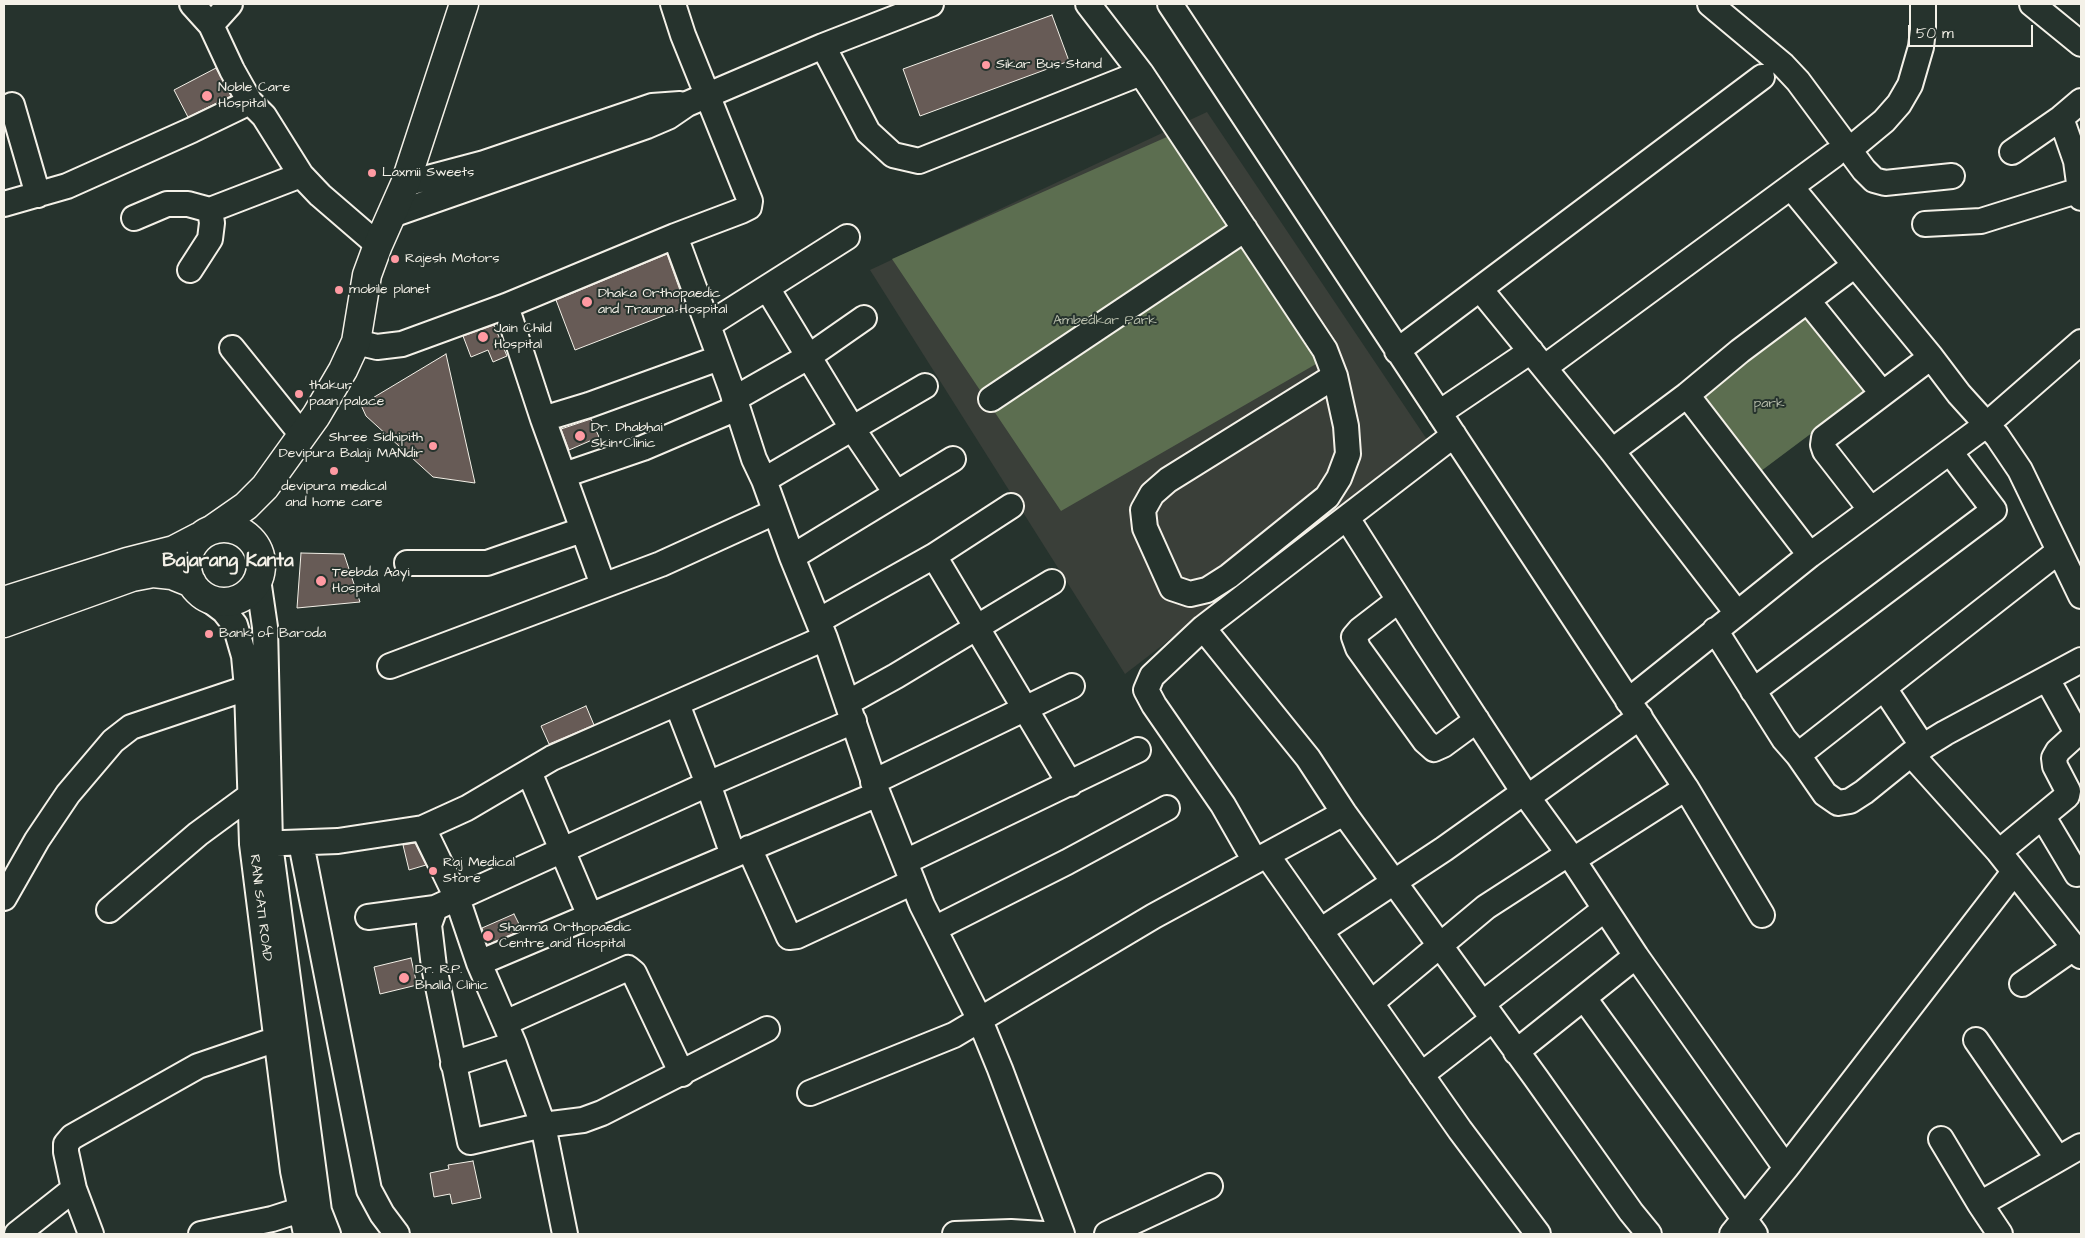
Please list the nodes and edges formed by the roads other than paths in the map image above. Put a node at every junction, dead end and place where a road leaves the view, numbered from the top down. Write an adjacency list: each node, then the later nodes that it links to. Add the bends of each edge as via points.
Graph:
1 (192, 4): 11 (street)
2 (230, 4): 11 (street)
3 (464, 4): 25 (main road)
4 (673, 4): 16 (street)
5 (931, 4): 13 (street)
6 (1088, 4): 14 (street)
7 (1170, 4): 49 (street)
8 (1710, 4): 21 (street, via 1783,65 1798,82)
9 (1924, 4): 21 (street, via 1923,30 1910,85 1884,121)
10 (2032, 4): 12 (street)
11 (210, 25): 18 (street)
12 (2081, 44)
13 (823, 46): 14 (street, via 868,132 893,155 919,161); 16 (street)
14 (1140, 73): 34 (street)
15 (1762, 76): 41 (street)
16 (697, 100): 25 (street, via 652,106 484,163); 31 (street, via 647,126); 35 (street, via 748,196 749,206)
17 (2081, 101): 20 (street)
18 (250, 102): 23 (street, via 264,116); 28 (street, via 67,186)
19 (12, 105): 28 (street)
20 (2061, 118): 22 (street); 27 (street, via 2076,161)
21 (1842, 152): 24 (street, via 1874,180 1885,183); 26 (street)
22 (2012, 152)
23 (301, 176): 30 (street); 37 (street)
24 (1952, 176)
25 (405, 184): 31 (main road)
26 (1791, 186): 38 (street); 53 (street)
27 (2080, 194): 33 (street, via 1981,221)
28 (38, 195): 29 (street)
29 (4, 204)
30 (210, 210): 32 (street, via 188,204 167,204); 39 (street, via 210,239)
31 (392, 215): 37 (main road)
32 (134, 218)
33 (1925, 224)
34 (1246, 228): 54 (street, via 1322,344); 58 (street)
35 (676, 236): 43 (street); 45 (street)
36 (847, 237): 40 (street)
37 (378, 245): 46 (main road, via 367,275)
38 (1855, 265): 42 (street); 51 (street)
39 (190, 270)
40 (767, 288): 45 (street); 50 (street)
41 (1480, 288): 49 (street); 53 (street)
42 (1808, 301): 56 (street); 57 (street)
43 (506, 306): 46 (street, via 402,344 377,347); 61 (street)
44 (864, 318): 50 (street)
45 (708, 325): 52 (street)
46 (356, 342): 64 (main road, via 343,370)
47 (2081, 342): 62 (street)
48 (232, 348): 64 (street)
49 (1397, 351): 60 (street)
50 (808, 357): 59 (street); 63 (street)
51 (1931, 357): 56 (street); 62 (street)
52 (719, 358): 59 (street); 61 (street)
53 (1538, 359): 60 (street); 66 (street)
54 (1335, 376): 54 (street, via 1346,426 1348,454 1340,478 1327,497 1230,576 1207,590 1190,594 1172,588 1145,528 1142,510 1152,494 1168,480)
55 (925, 386): 63 (street)
56 (1882, 393): 74 (street, via 1824,438 1823,445)
57 (1687, 395): 66 (street); 81 (street)
58 (991, 399)
59 (736, 403): 69 (street, via 643,448); 70 (street)
60 (1439, 413): 65 (street)
61 (543, 419): 69 (street)
62 (1986, 425): 67 (street); 80 (street, via 2020,470)
63 (852, 428): 70 (street); 72 (street)
64 (302, 435): 71 (main road)
65 (1454, 435): 76 (street); 107 (street)
66 (1612, 451): 92 (street)
67 (1950, 452): 74 (street); 104 (street, via 1994,510)
68 (953, 459): 72 (street)
69 (564, 475): 77 (street)
70 (764, 480): 75 (street)
71 (264, 487): 78 (main road, via 246,506); 79 (main road, via 256,511)
72 (896, 493): 83 (street)
73 (1011, 506): 82 (street)
74 (1871, 510): 81 (street)
75 (775, 512): 83 (street); 87 (street, via 661,564)
76 (1347, 518): 90 (street); 95 (street)
77 (582, 530): 84 (street, via 487,563); 87 (street)
78 (206, 533): 79 (main road, via 230,528 245,534); 88 (main road, via 189,551 187,567); 91 (main road, via 174,550)
79 (256, 546): 85 (main road, via 261,562)
80 (2059, 551): 89 (street); 103 (street)
81 (1810, 555): 92 (street)
82 (934, 556): 94 (street); 96 (street)
83 (792, 557): 96 (street)
84 (407, 563)
85 (258, 579): 88 (main road, via 249,592 235,600 218,602); 126 (street, via 265,636)
86 (1052, 582): 94 (street)
87 (602, 585): 99 (street)
88 (198, 589): 93 (main road, via 172,575 153,573 132,577); 102 (street, RANI SATI ROAD, via 235,625 244,656)
89 (2081, 596)
90 (1399, 600): 109 (street); 109 (street, via 1354,637 1358,648 1424,740 1434,749 1443,746)
91 (4, 601)
92 (1737, 613): 97 (street)
93 (4, 623)
94 (978, 628): 106 (street); 108 (street)
95 (1203, 628): 122 (street, via 1308,758); 131 (street, via 1152,676 1146,690)
96 (822, 629): 105 (street); 108 (street)
97 (1715, 630): 104 (street); 107 (street)
98 (2081, 660): 100 (street)
99 (390, 666)
100 (2047, 678): 110 (street); 112 (street)
101 (1072, 686): 106 (street)
102 (247, 688): 119 (street, RANI SATI ROAD); 136 (street, via 131,727 113,741 68,794)
103 (1884, 688): 112 (street); 113 (street)
104 (1753, 690): 113 (street)
105 (677, 704): 114 (street, via 552,758); 115 (street)
106 (1026, 708): 116 (street); 117 (street)
107 (1634, 709): 118 (street); 120 (street)
108 (850, 712): 115 (street); 117 (street)
109 (1477, 720): 120 (street)
110 (2079, 732): 123 (street, via 2054,758 2068,791 2067,796)
111 (1138, 750): 116 (street)
112 (1917, 751): 113 (street, via 1864,792 1850,801 1838,803 1825,794); 129 (street)
113 (1798, 755)
114 (529, 772): 124 (street, via 467,808); 127 (street)
115 (708, 784): 127 (street); 128 (street)
116 (1070, 784): 132 (street)
117 (876, 788): 128 (street); 132 (street)
118 (1686, 788): 130 (street); 141 (street)
119 (251, 795): 126 (street, RANI SATI ROAD); 140 (street, via 198,834)
120 (1526, 795): 130 (street); 135 (street)
121 (1167, 808): 144 (street)
122 (1344, 813): 131 (street); 135 (street)
123 (2043, 817): 129 (street); 134 (street)
124 (423, 828): 125 (street, via 338,841); 137 (street)
125 (301, 843): 126 (street); 180 (street, via 369,1190)
126 (261, 844): 157 (street, RANI SATI ROAD); 179 (street, via 318,1202)
127 (563, 850): 137 (street); 143 (street)
128 (741, 852): 132 (street, via 788,937 797,936); 143 (street)
129 (1999, 852): 133 (street)
130 (1571, 857): 139 (street); 146 (street, via 1486,907)
131 (1261, 858): 145 (street); 154 (street)
132 (909, 872): 144 (street)
133 (2014, 872): 147 (street); 168 (street)
134 (2078, 874)
135 (1395, 883): 145 (street); 146 (street)
136 (7, 886)
137 (457, 898): 138 (street); 149 (street)
138 (435, 908): 142 (street); 160 (street, via 429,925)
139 (1605, 909): 148 (street); 153 (street)
140 (109, 910)
141 (1762, 915)
142 (368, 916)
143 (590, 916): 149 (street)
144 (934, 929): 154 (street)
145 (1320, 931): 152 (street)
146 (1440, 945): 152 (street); 153 (street)
147 (2078, 951): 150 (street)
148 (1636, 956): 151 (street); 168 (street)
149 (479, 963): 156 (street)
150 (2022, 984)
151 (1584, 998): 159 (street); 173 (street)
152 (1371, 1003): 162 (street)
153 (1487, 1012): 159 (street); 162 (street)
154 (978, 1018): 163 (street, via 938,1043); 184 (street)
155 (768, 1029): 161 (street)
156 (509, 1034): 160 (street); 161 (street, via 628,968 634,973); 164 (street)
157 (277, 1038): 170 (street, via 198,1066 72,1137 66,1144 66,1152); 172 (street, RANI SATI ROAD)
158 (1976, 1040): 167 (street)
159 (1516, 1052): 187 (street)
160 (453, 1064): 164 (street, via 470,1142)
161 (682, 1074): 164 (street, via 583,1120)
162 (1422, 1075): 186 (street)
163 (810, 1093)
164 (542, 1124): 181 (street)
165 (1941, 1140): 171 (street)
166 (2081, 1146): 167 (street)
167 (2058, 1159): 171 (street)
168 (1786, 1168): 173 (street)
169 (1210, 1186): 185 (street)
170 (74, 1189): 175 (street); 176 (street)
171 (1980, 1204): 188 (street)
172 (300, 1210): 177 (street); 178 (street, RANI SATI ROAD)
173 (1744, 1229)
174 (1011, 1233): 182 (street); 183 (street)
175 (18, 1234)
176 (91, 1234)
177 (201, 1234)
178 (306, 1234)
179 (328, 1234)
180 (397, 1234)
181 (565, 1234)
182 (956, 1234)
183 (1043, 1234)
184 (1062, 1234)
185 (1107, 1234)
186 (1538, 1234)
187 (1649, 1234)
188 (2000, 1234)

